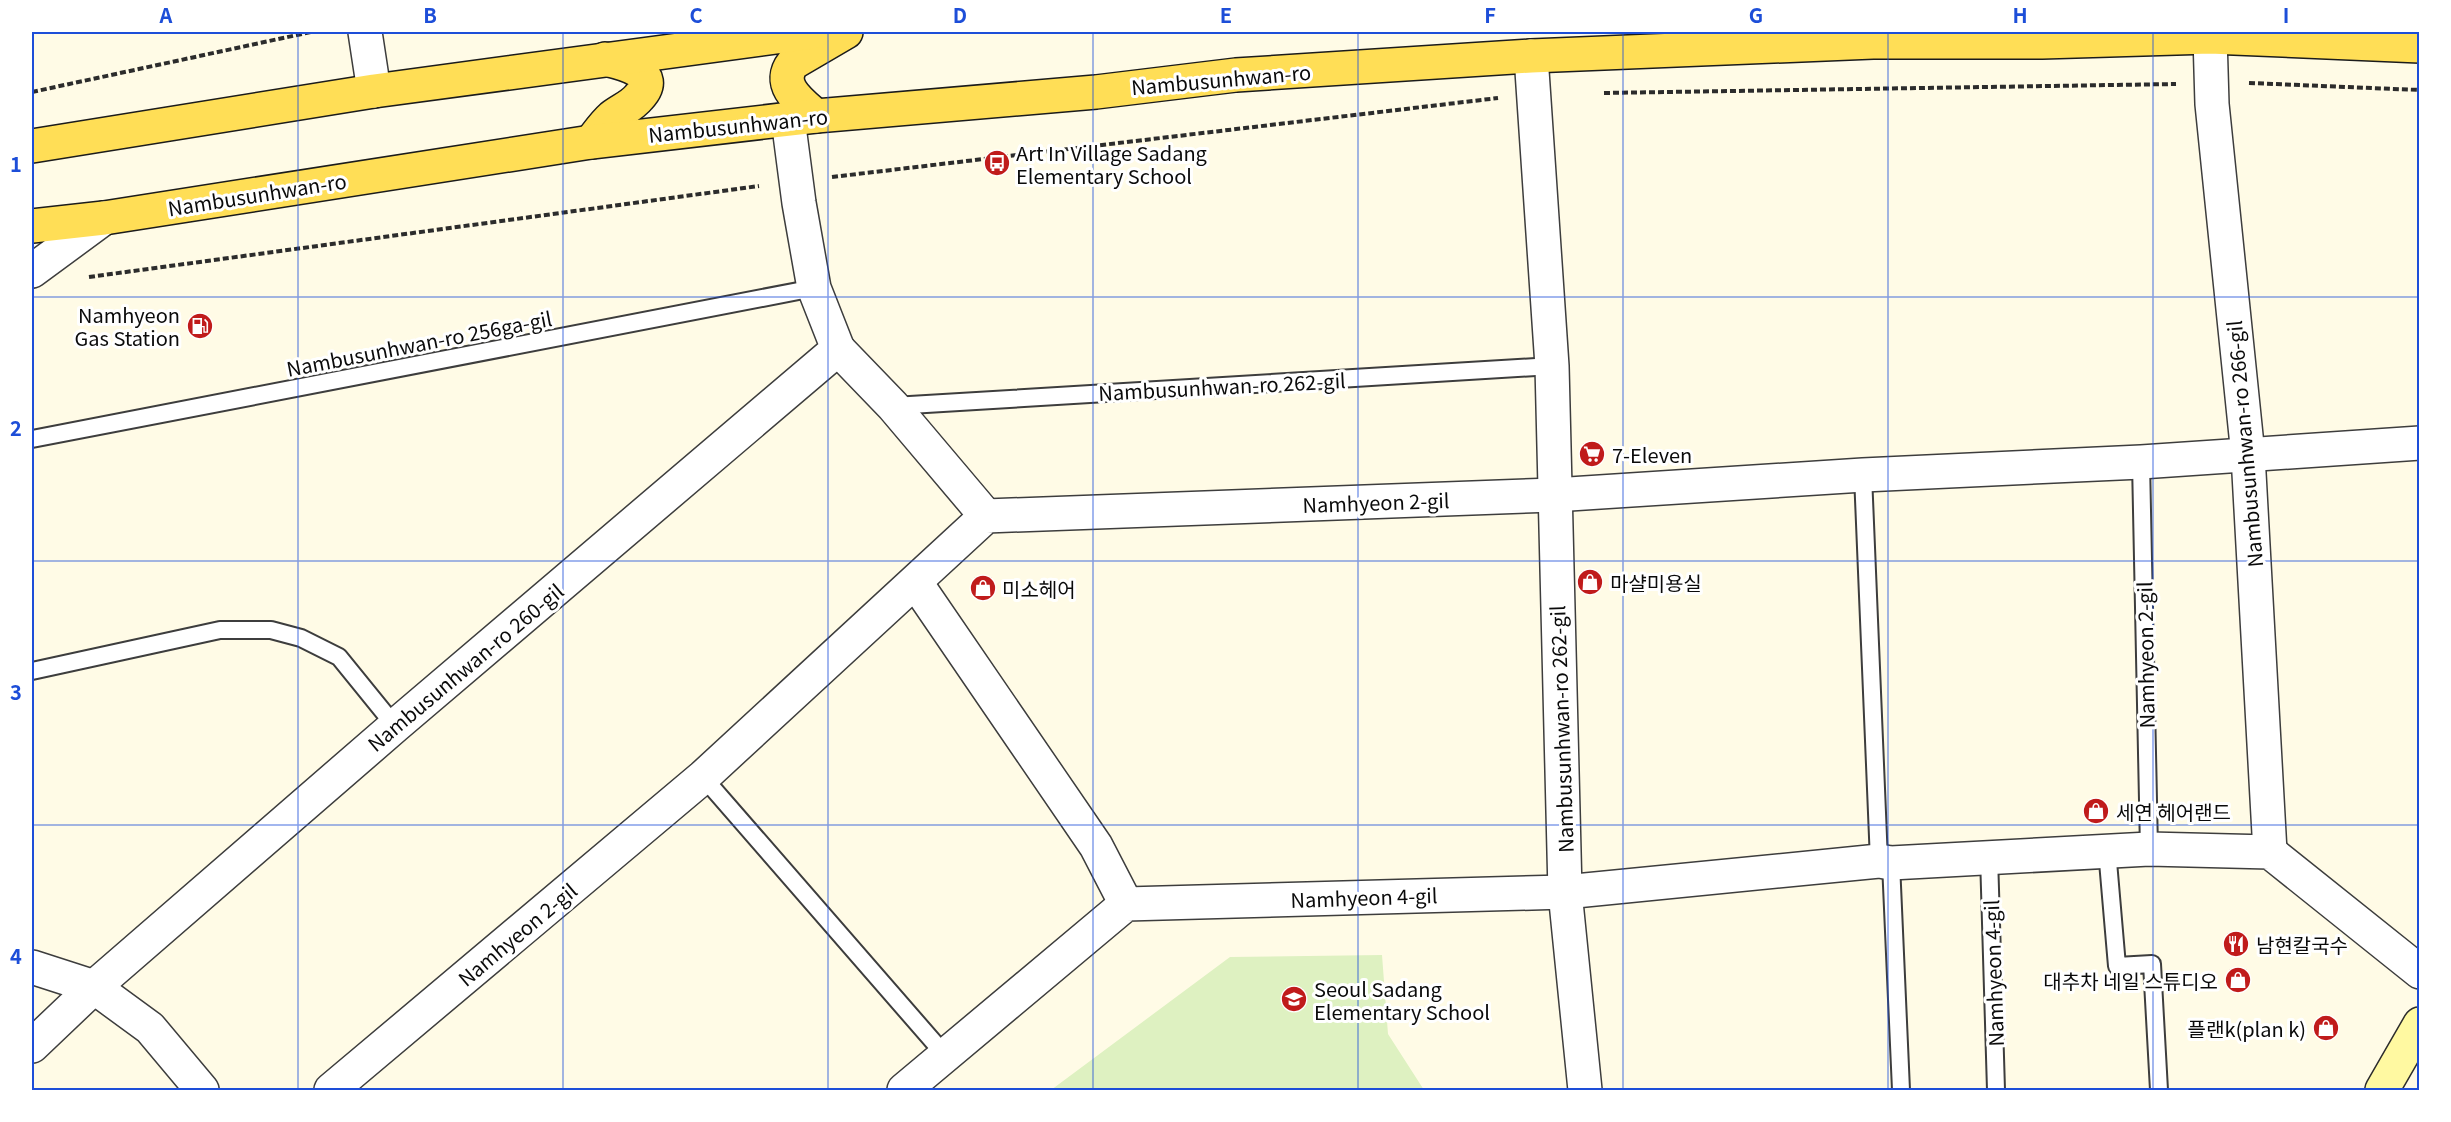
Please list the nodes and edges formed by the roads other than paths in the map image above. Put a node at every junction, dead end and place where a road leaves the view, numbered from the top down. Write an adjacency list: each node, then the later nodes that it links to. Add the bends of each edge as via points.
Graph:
1 (365, 32): 8 (street)
2 (813, 32): 7 (main road)
3 (846, 32): 9 (main road, via 789,68 789,90)
4 (2210, 37): 5 (main road, Nambusunhwan-ro); 6 (main road, Nambusunhwan-ro, via 1873,42); 21 (street, Nambusunhwan-ro 266-gil, via 2211,84)
5 (2420, 46)
6 (1531, 56): 9 (main road, Nambusunhwan-ro, via 1236,75 1096,92); 17 (street, Nambusunhwan-ro 262-gil)
7 (605, 58): 8 (main road); 11 (main road, via 639,70 645,87 640,97 612,117)
8 (374, 91): 10 (main road)
9 (802, 117): 11 (main road, Nambusunhwan-ro); 15 (street, via 796,181)
10 (41, 140)
11 (591, 142): 12 (main road, Nambusunhwan-ro)
12 (104, 218): 13 (main road, Nambusunhwan-ro); 14 (street)
13 (32, 226)
14 (32, 271)
15 (814, 288): 16 (street); 19 (lane, Nambusunhwan-ro 256ga-gil)
16 (838, 349): 18 (street); 28 (street, Nambusunhwan-ro 260-gil)
17 (1552, 366): 18 (lane, Nambusunhwan-ro 262-gil); 24 (street, Nambusunhwan-ro 262-gil)
18 (893, 406): 25 (street)
19 (32, 439)
20 (2420, 443): 21 (street, Namhyeon 2-gil)
21 (2248, 455): 22 (street, Namhyeon 2-gil); 32 (street, Nambusunhwan-ro 266-gil)
22 (2141, 462): 23 (street, Namhyeon 2-gil); 30 (lane, Namhyeon 2-gil)
23 (1863, 476): 24 (street, Namhyeon 2-gil); 34 (lane)
24 (1554, 495): 25 (street, Namhyeon 2-gil); 35 (street, Nambusunhwan-ro 262-gil)
25 (986, 516): 26 (street, Namhyeon 2-gil)
26 (916, 583): 29 (street, Namhyeon 2-gil); 36 (street, via 1096,846)
27 (32, 671): 28 (lane, via 220,630 271,630 301,638 339,657)
28 (395, 726): 39 (street, Nambusunhwan-ro 260-gil)
29 (703, 777): 42 (lane); 44 (street, Namhyeon 2-gil)
30 (2150, 849): 31 (street, Namhyeon 4-gil); 32 (street, Namhyeon 4-gil)
31 (2107, 850): 33 (street, Namhyeon 4-gil); 49 (lane, via 2117,966 2152,964)
32 (2270, 852): 38 (street)
33 (1989, 856): 34 (street, Namhyeon 4-gil); 48 (lane, Namhyeon 4-gil)
34 (1885, 862): 35 (street, Namhyeon 4-gil); 47 (lane)
35 (1565, 892): 36 (street, Namhyeon 4-gil); 46 (street, Nambusunhwan-ro 262-gil)
36 (1126, 904): 42 (street)
37 (32, 967): 39 (street)
38 (2420, 972)
39 (94, 987): 41 (street, Nambusunhwan-ro 260-gil); 43 (street, via 150,1028)
40 (2420, 1024): 50 (street)
41 (32, 1046)
42 (945, 1055): 45 (street)
43 (202, 1090)
44 (331, 1090)
45 (904, 1090)
46 (1585, 1090)
47 (1901, 1090)
48 (1996, 1090)
49 (2159, 1090)
50 (2382, 1090)

